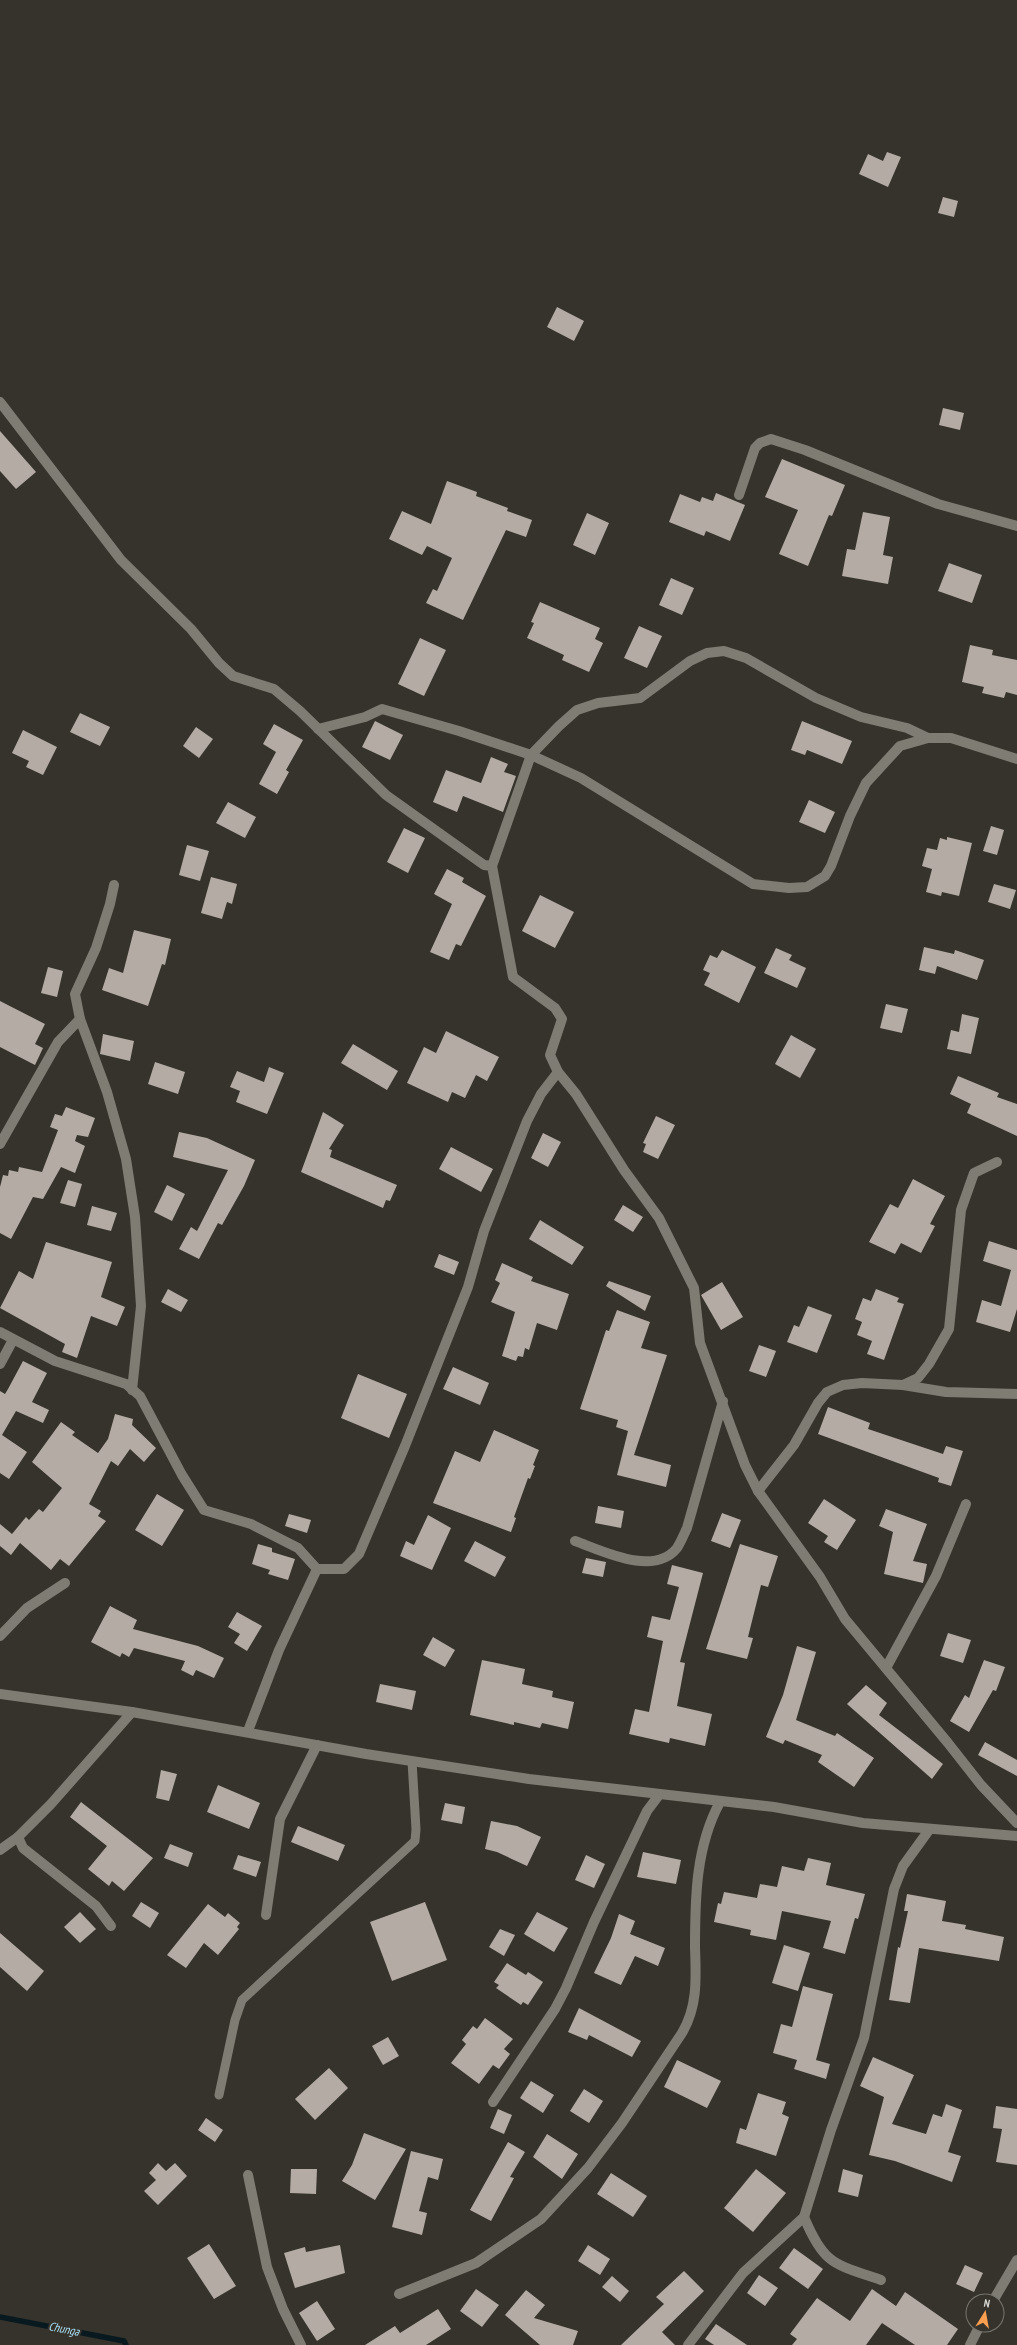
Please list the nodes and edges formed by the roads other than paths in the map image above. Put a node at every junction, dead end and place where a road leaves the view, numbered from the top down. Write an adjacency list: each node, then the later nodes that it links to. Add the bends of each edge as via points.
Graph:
1 (0, 402): 4 (street, via 121,560 191,629 219,663 232,676 274,689)
2 (739, 495): 3 (street, via 755,448 760,443 772,440 805,450 938,504)
3 (1017, 526)
4 (318, 729): 6 (street, via 382,710 459,731); 8 (street, via 386,795 484,865)
5 (928, 738): 6 (street, via 907,728 861,717 816,698 746,658 724,651 707,653 690,661 640,698 598,703 577,710); 6 (street, via 900,746 866,783 825,876 807,887 789,888 753,884 581,778); 7 (street, via 950,738)
6 (531, 755): 8 (street)
7 (1017, 759)
8 (492, 866): 11 (street, via 513,977 555,1008 562,1019 550,1056)
9 (114, 885): 10 (street, via 96,948 75,994)
10 (80, 1019): 12 (street, via 58,1042); 18 (street, via 107,1092 124,1152 135,1217 141,1306)
11 (558, 1072): 20 (street, via 576,1094 624,1170 659,1218 694,1288 700,1343); 24 (street, via 541,1094 527,1121 484,1231 468,1287 359,1554 344,1569)
12 (0, 1144)
13 (997, 1162): 17 (street, via 974,1173 961,1210 949,1329 918,1378)
14 (0, 1332): 15 (street)
15 (13, 1340): 16 (street); 18 (street, via 55,1361 126,1384)
16 (0, 1364)
17 (903, 1385): 19 (street, via 946,1392); 21 (street, via 862,1383 827,1392 794,1445)
18 (132, 1390): 24 (street, via 140,1396 156,1422 182,1475 204,1510 251,1524 298,1548)
19 (1017, 1394)
20 (723, 1401): 21 (street, via 745,1464); 23 (street, via 687,1528 677,1548 664,1558 643,1562)
21 (758, 1491): 27 (street, via 820,1578 845,1619)
22 (966, 1504): 27 (street, via 936,1576)
23 (575, 1541)
24 (317, 1569): 30 (street, via 279,1650)
25 (65, 1583): 26 (street, via 27,1608)
26 (0, 1636)
27 (886, 1668): 35 (street, via 980,1785)
28 (0, 1694): 29 (street)
29 (132, 1712): 30 (street); 38 (street, via 51,1804)
30 (248, 1731): 31 (street)
31 (317, 1745): 32 (street); 40 (street, via 280,1819)
32 (412, 1761): 33 (street); 42 (lane, via 415,1841 242,2000 235,2020)
33 (659, 1795): 34 (street); 43 (street, via 647,1811 555,2009)
34 (720, 1802): 36 (street, via 774,1807 863,1823); 49 (street, via 700,1852 695,1947 696,1988 690,2020 682,2033 622,2124 592,2163 541,2219 476,2263)
35 (1017, 1822)
36 (929, 1830): 37 (street); 45 (street, via 903,1866 894,1889 864,2038 830,2130)
37 (1017, 1836)
38 (18, 1837): 39 (street); 41 (street, via 23,1848 96,1906)
39 (0, 1850)
40 (266, 1915)
41 (111, 1926)
42 (219, 2095)
43 (493, 2102)
44 (248, 2175): 51 (street, via 267,2267 283,2309)
45 (804, 2217): 47 (street, via 818,2248 826,2257 852,2271); 52 (street, via 743,2273)
46 (1017, 2260): 48 (street)
47 (880, 2280)
48 (998, 2293)
49 (399, 2294)
50 (976, 2333): 53 (street)
51 (301, 2345)
52 (688, 2345)
53 (970, 2345)

